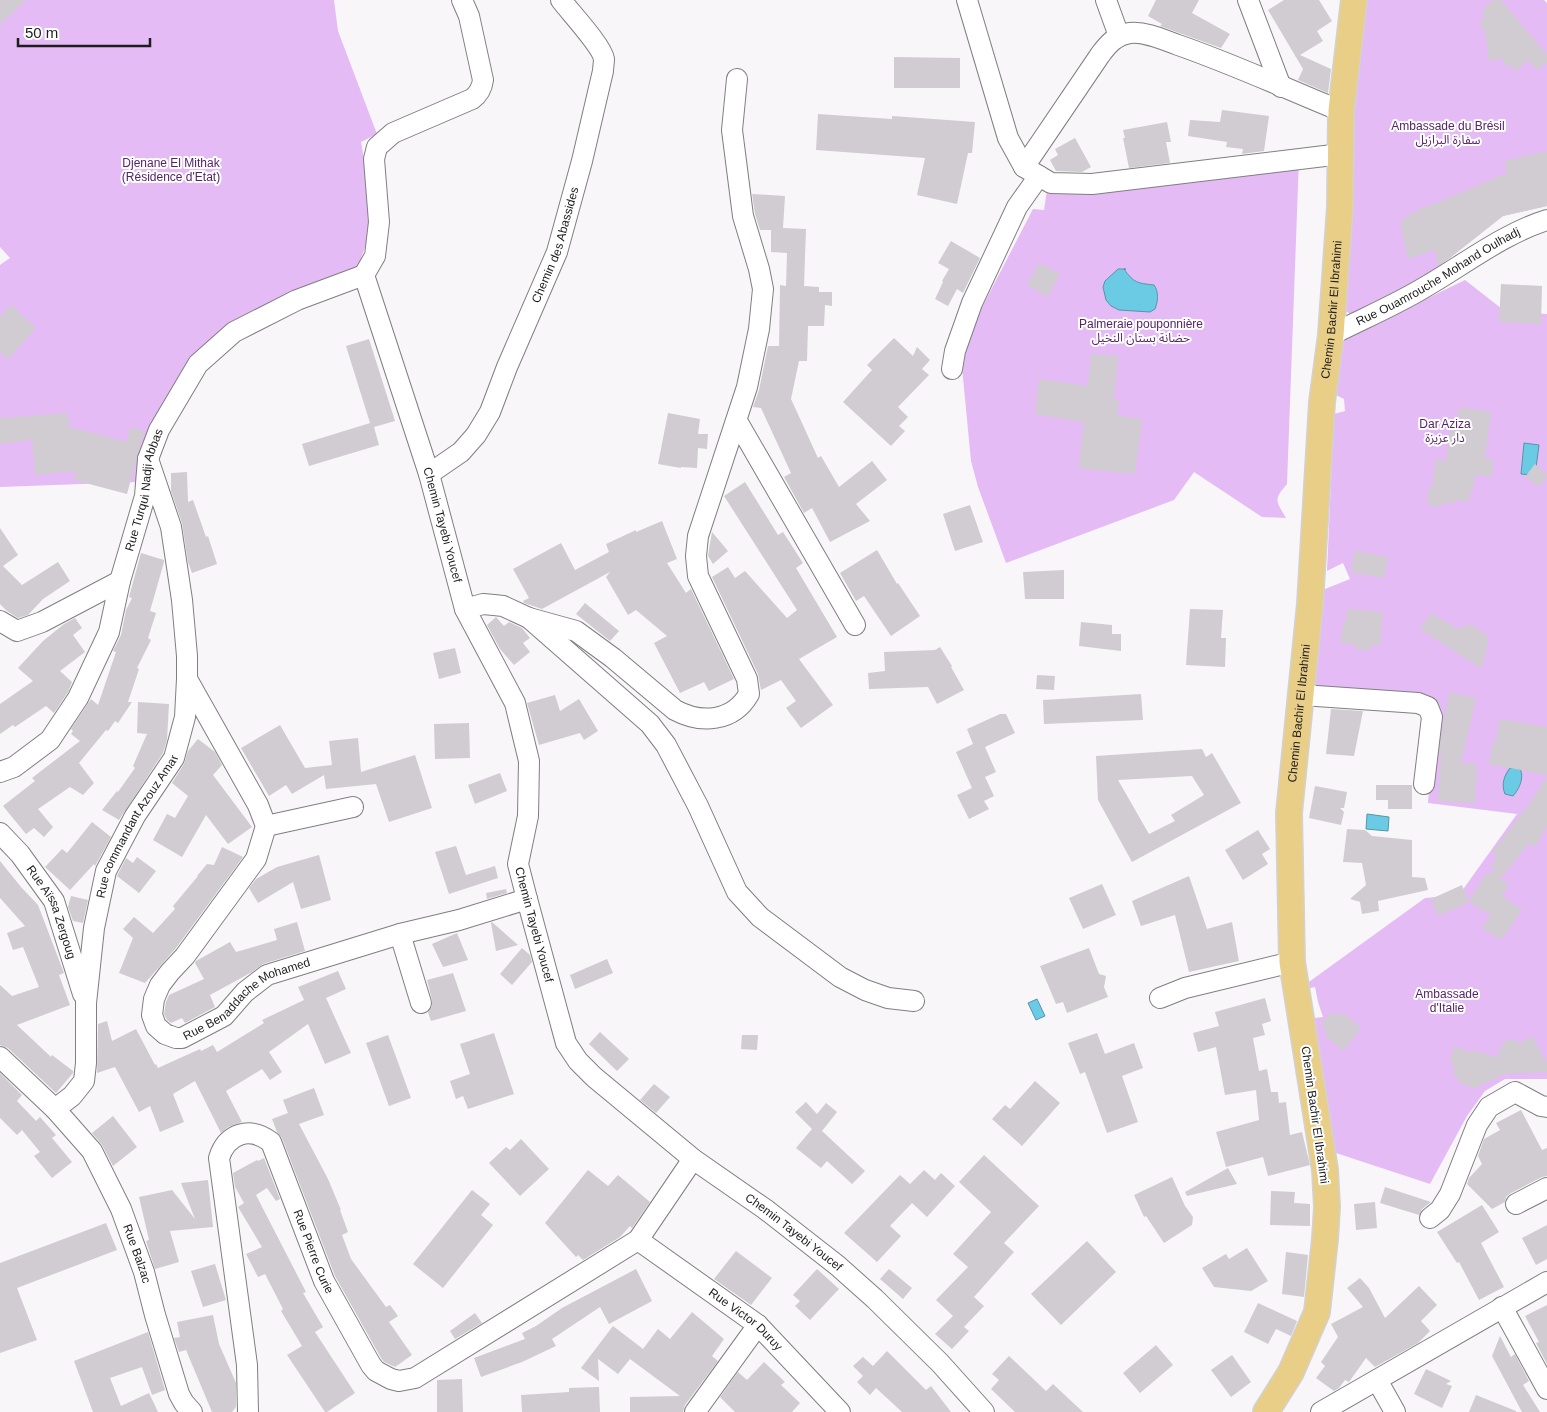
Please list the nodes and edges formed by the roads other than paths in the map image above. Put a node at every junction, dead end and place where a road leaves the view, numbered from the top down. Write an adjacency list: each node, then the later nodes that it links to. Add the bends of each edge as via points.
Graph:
1 (462, 0): 14 (street, via 469,16 482,86 472,99 393,133 377,147 374,159 379,222 375,256)
2 (561, 0): 19 (street, Chemin des Abassides, via 604,59 560,243 490,412 476,435 460,452)
3 (967, 0): 12 (street, via 1008,138)
4 (1106, 0): 7 (street)
5 (1248, 0): 9 (street)
6 (1354, 0): 10 (main road, Chemin Bachir El Ibrahimi)
7 (1119, 36): 9 (street, via 1138,33 1166,40); 12 (street, via 1100,54)
8 (737, 79): 17 (street, via 732,130 742,216 763,289 748,387)
9 (1281, 87): 10 (street)
10 (1341, 111): 11 (main road, Chemin Bachir El Ibrahimi)
11 (1341, 154): 12 (street, via 1092,184 1050,183); 15 (main road, Chemin Bachir El Ibrahimi)
12 (1032, 172): 16 (street, via 972,303)
13 (1547, 220): 15 (street, Rue Ouamrouche Mohand Oulhadj, via 1512,235 1418,291)
14 (364, 275): 18 (street, Rue Turqui Nadji Abbas, via 297,300 234,332 198,364 159,430); 19 (street, Chemin Tayebi Youcef)
15 (1331, 335): 26 (main road, Chemin Bachir El Ibrahimi, via 1322,402)
16 (952, 369)
17 (737, 421): 22 (street, via 698,536 696,556 698,576 747,679 749,694 739,708 710,719 686,716 576,631); 24 (street)
18 (148, 460): 20 (street, Rue Turqui Nadji Abbas, via 145,496); 25 (street, Rue commandant Azouz Amar, via 170,527 182,600)
19 (429, 474): 21 (street, Chemin Tayebi Youcef)
20 (120, 581): 23 (street, via 18,631); 27 (street, Rue Turqui Nadji Abbas, via 109,632 78,698 50,740 14,767)
21 (466, 609): 22 (street, via 483,604 503,606); 32 (street, Chemin Tayebi Youcef, via 515,703 529,761 528,816 518,864)
22 (529, 618): 36 (street, via 650,724 661,738 698,806 737,892 760,917 840,977 888,998)
23 (0, 622)
24 (855, 625)
25 (187, 680): 30 (street, via 258,805); 37 (street, Rue commandant Azouz Amar, via 185,718 174,758 135,816 106,871 94,928)
26 (1302, 695): 28 (street, via 1418,703 1428,707 1432,717); 34 (main road, Chemin Bachir El Ibrahimi, via 1289,808)
27 (0, 772)
28 (1424, 784)
29 (353, 808): 30 (street)
30 (266, 826): 33 (street, Rue Benaddache Mohamed, via 256,859 160,985 152,1015 164,1034 182,1038 224,1016 245,992 267,975)
31 (0, 833): 37 (street, Rue Aïssa Zergoug, via 20,854 54,901)
32 (527, 899): 33 (street, Rue Benaddache Mohamed); 42 (street, Chemin Tayebi Youcef, via 566,1043 594,1077)
33 (400, 934): 38 (street)
34 (1292, 962): 35 (street, via 1185,988); 57 (main road, Chemin Bachir El Ibrahimi, via 1325,1170 1327,1207 1317,1312 1292,1372)
35 (1160, 998)
36 (914, 1001)
37 (86, 1003): 41 (street, Rue commandant Azouz Amar, via 84,1081)
38 (421, 1003)
39 (0, 1057): 41 (street)
40 (1547, 1106): 45 (street, via 1515,1092 1489,1107 1477,1124 1450,1194 1440,1210)
41 (55, 1109): 52 (street, Rue Balzac, via 92,1151 121,1209 144,1272 179,1394)
42 (693, 1159): 46 (street); 56 (street, Chemin Tayebi Youcef, via 765,1209 838,1266 940,1363)
43 (1547, 1188): 44 (street)
44 (1516, 1204)
45 (1430, 1218)
46 (638, 1240): 49 (street, Rue Victor Duruy); 53 (street, Rue Pierre Curie, via 415,1378 390,1379 370,1365 324,1281 271,1142 258,1134 237,1136 225,1145 219,1158 247,1365)
47 (1547, 1282): 48 (street)
48 (1502, 1307): 50 (street); 51 (street)
49 (758, 1325): 54 (street); 55 (street, Rue Victor Duruy)
50 (1378, 1380): 58 (street); 59 (street)
51 (1547, 1389)
52 (192, 1412)
53 (248, 1412)
54 (694, 1412)
55 (840, 1412)
56 (984, 1412)
57 (1266, 1412)
58 (1321, 1412)
59 (1395, 1412)

